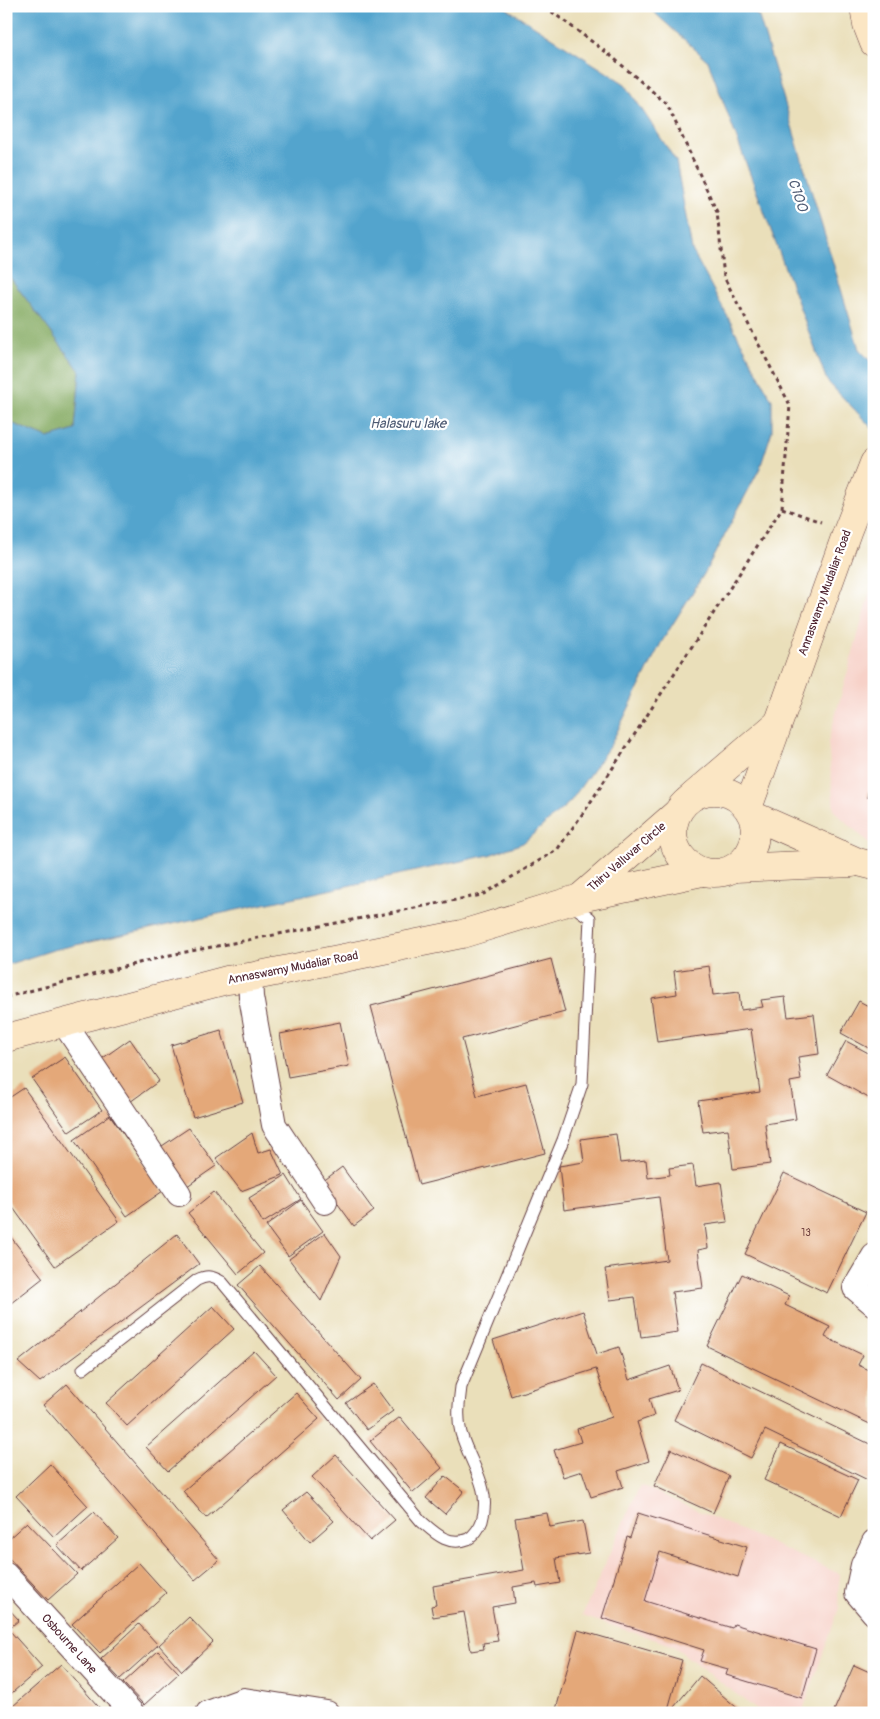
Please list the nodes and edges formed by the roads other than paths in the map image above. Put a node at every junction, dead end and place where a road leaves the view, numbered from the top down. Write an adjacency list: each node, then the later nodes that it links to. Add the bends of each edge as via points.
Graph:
1 (847, 6): 2 (street)
2 (868, 25)
3 (874, 463): 4 (street, Annaswamy Mudaliar Road)
4 (777, 724): 5 (street, Thiru Valluvar Circle); 6 (street)
5 (684, 805): 6 (street, Thiru Valluvar Circle, via 703,792 716,790 740,799); 9 (street, Thiru Valluvar Circle, via 673,825 672,837 682,859); 10 (street, Thiru Valluvar Circle)
6 (750, 812): 7 (street, Thiru Valluvar Circle); 8 (street, via 755,839 751,851)
7 (866, 864): 8 (street, Thiru Valluvar Circle)
8 (735, 868): 9 (street, Thiru Valluvar Circle, via 719,873)
9 (702, 872): 10 (street, Thiru Valluvar Circle)
10 (574, 900): 11 (street, Annaswamy Mudaliar Road, via 462,934); 18 (lane, via 590,918 582,1084 563,1140 461,1387 458,1413 461,1433 483,1485 486,1509 480,1526 470,1538 443,1540 421,1521 222,1282 211,1276 197,1280)
11 (250, 977): 12 (street, Annaswamy Mudaliar Road, via 226,980); 15 (street, via 274,1125)
12 (64, 1023): 13 (street, Annaswamy Mudaliar Road); 14 (street)
13 (6, 1038)
14 (178, 1194)
15 (325, 1202)
16 (874, 1256): 17 (street, via 855,1288)
17 (874, 1304)
18 (82, 1369)
19 (874, 1542): 21 (street, via 862,1565 857,1593)
20 (6, 1575): 22 (street, Osbourne Lane)
21 (874, 1613)
22 (132, 1713)
23 (208, 1713): 24 (street, via 244,1700)
24 (327, 1713)

